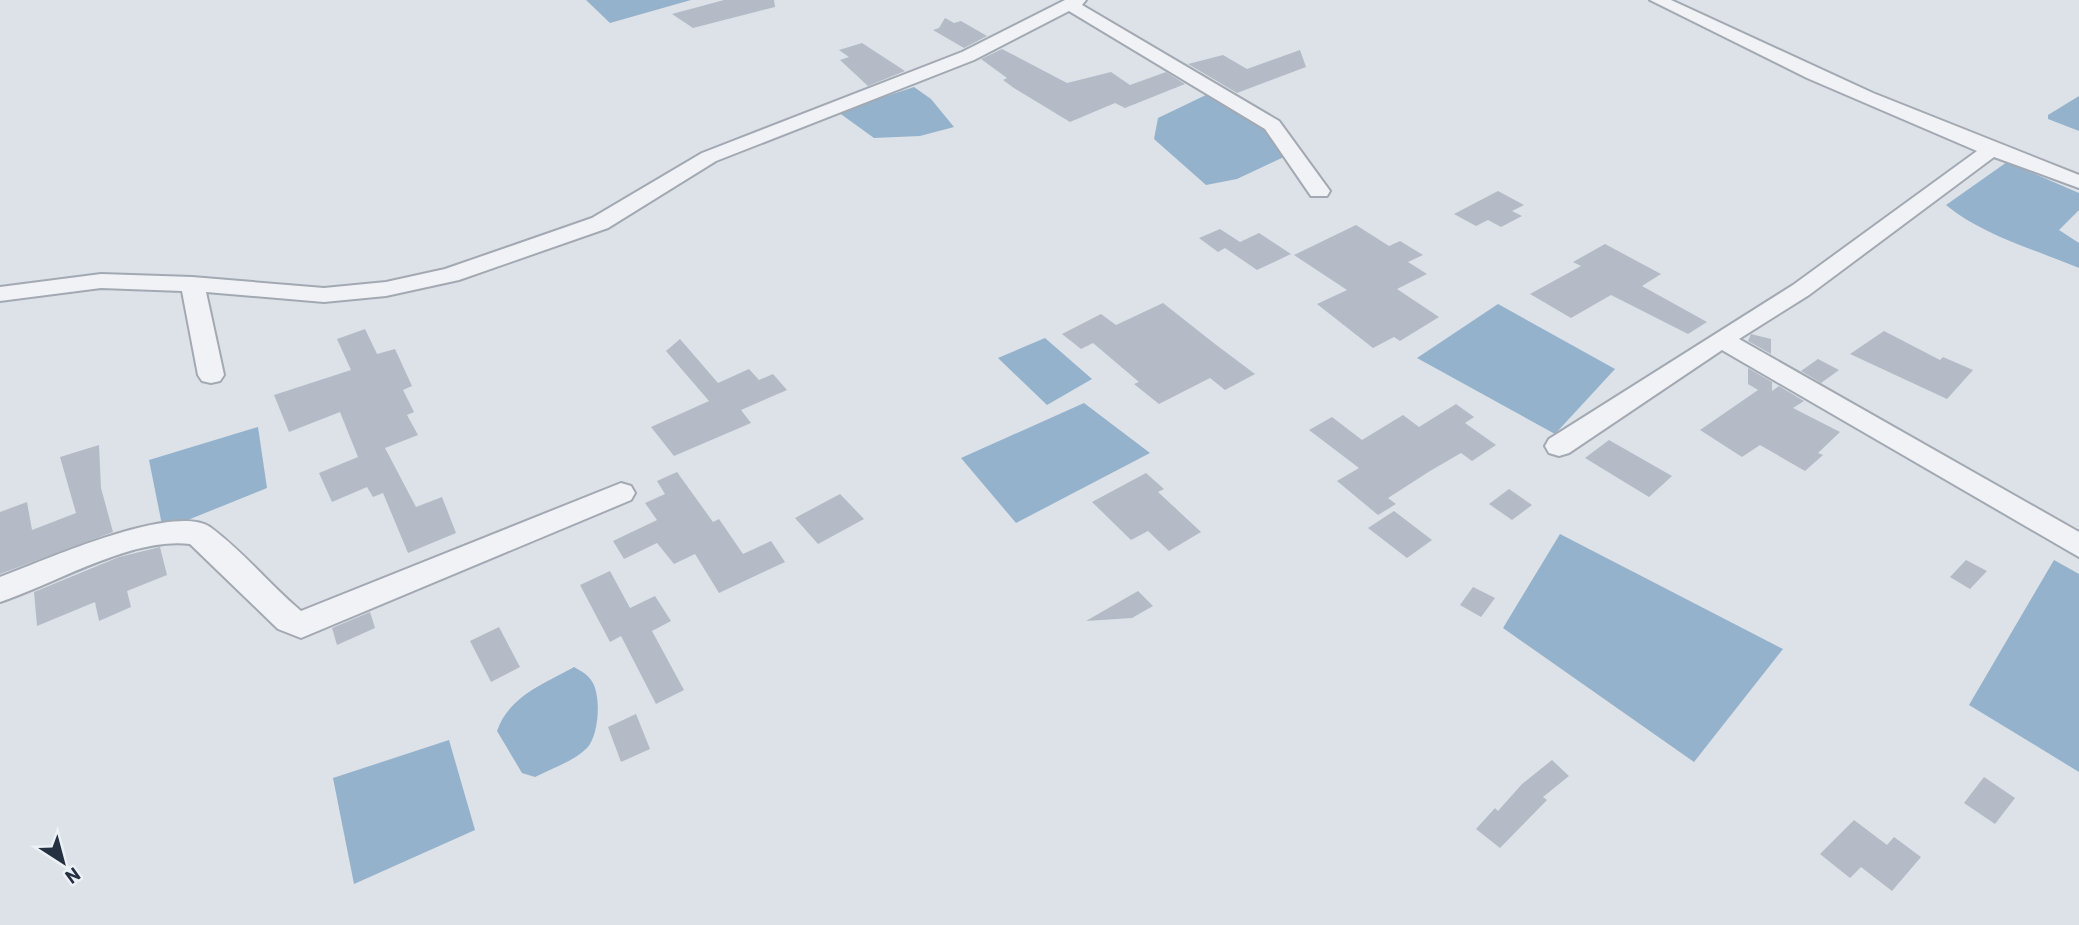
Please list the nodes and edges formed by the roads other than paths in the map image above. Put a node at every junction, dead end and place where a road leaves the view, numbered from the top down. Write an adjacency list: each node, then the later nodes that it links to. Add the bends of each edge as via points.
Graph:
1 (1658, 0): 3 (street, via 1868,101)
2 (1073, 2): 5 (street, via 1272,125); 6 (street, via 968,56 709,157 600,223 451,275 386,289 324,295)
3 (1989, 151): 4 (street); 8 (street, via 1801,290)
4 (2079, 182)
5 (1319, 191)
6 (192, 284): 7 (street, via 101,281); 9 (street)
7 (0, 294)
8 (1721, 339): 10 (street); 12 (street)
9 (211, 375)
10 (1559, 446)
11 (621, 493): 13 (street, via 301,625 289,620 190,531 148,536)
12 (2079, 546)
13 (0, 590)

